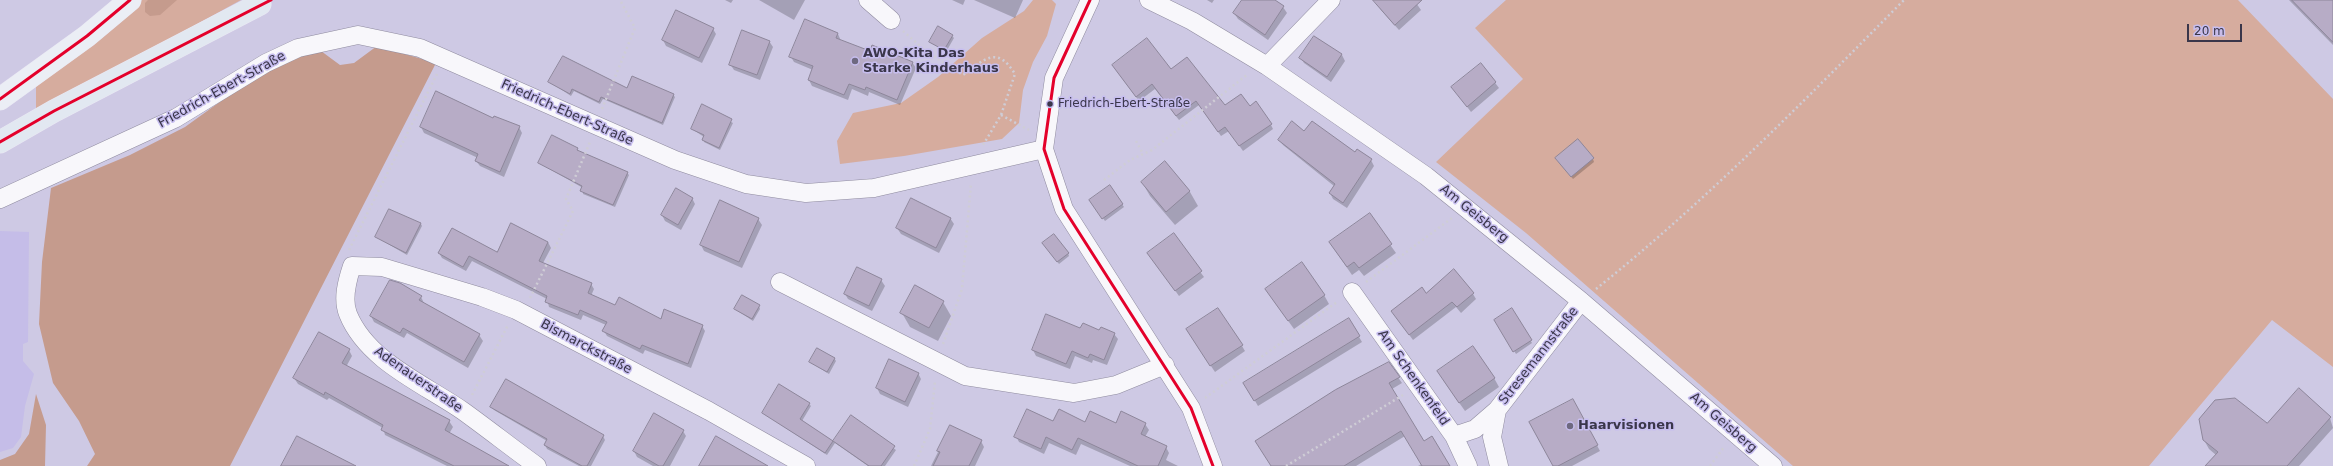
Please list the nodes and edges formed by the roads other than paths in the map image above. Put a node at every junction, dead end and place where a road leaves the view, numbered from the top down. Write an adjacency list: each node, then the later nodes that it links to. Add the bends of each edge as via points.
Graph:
1 (130, 0): 9 (main road, via 87,36)
2 (868, 0): 7 (street)
3 (1090, 0): 11 (street, via 1054,78)
4 (1149, 0): 8 (street, Am Geisberg, via 1192,21)
5 (1330, 0): 8 (street)
6 (266, 1): 10 (highway, via 54,111)
7 (891, 20)
8 (1264, 64): 16 (street, Am Geisberg, via 1426,176)
9 (0, 99)
10 (0, 142)
11 (1045, 144): 12 (street, Friedrich-Ebert-Straße, via 972,165 874,188 806,193 746,184 675,160 420,48 358,35 298,48 266,63 176,118); 17 (street, via 1064,209)
12 (0, 199)
13 (352, 266): 20 (street, Adenauerstraße, via 346,288 348,313 366,344); 21 (street, Bismarckstraße, via 382,267 516,310 709,411)
14 (780, 282): 17 (street, via 964,376 1074,393 1116,385)
15 (1352, 292): 19 (street, Am Schenkenfeld)
16 (1581, 301): 18 (street, Stresemannstraße); 25 (street, Am Geisberg)
17 (1165, 366): 22 (street, via 1191,408)
18 (1497, 410): 19 (street, Stresemannstraße, via 1474,429); 24 (street, Stresemannstraße, via 1492,437)
19 (1454, 436): 23 (street, Am Schenkenfeld)
20 (537, 466)
21 (806, 466)
22 (1213, 466)
23 (1468, 466)
24 (1499, 466)
25 (1773, 466)

